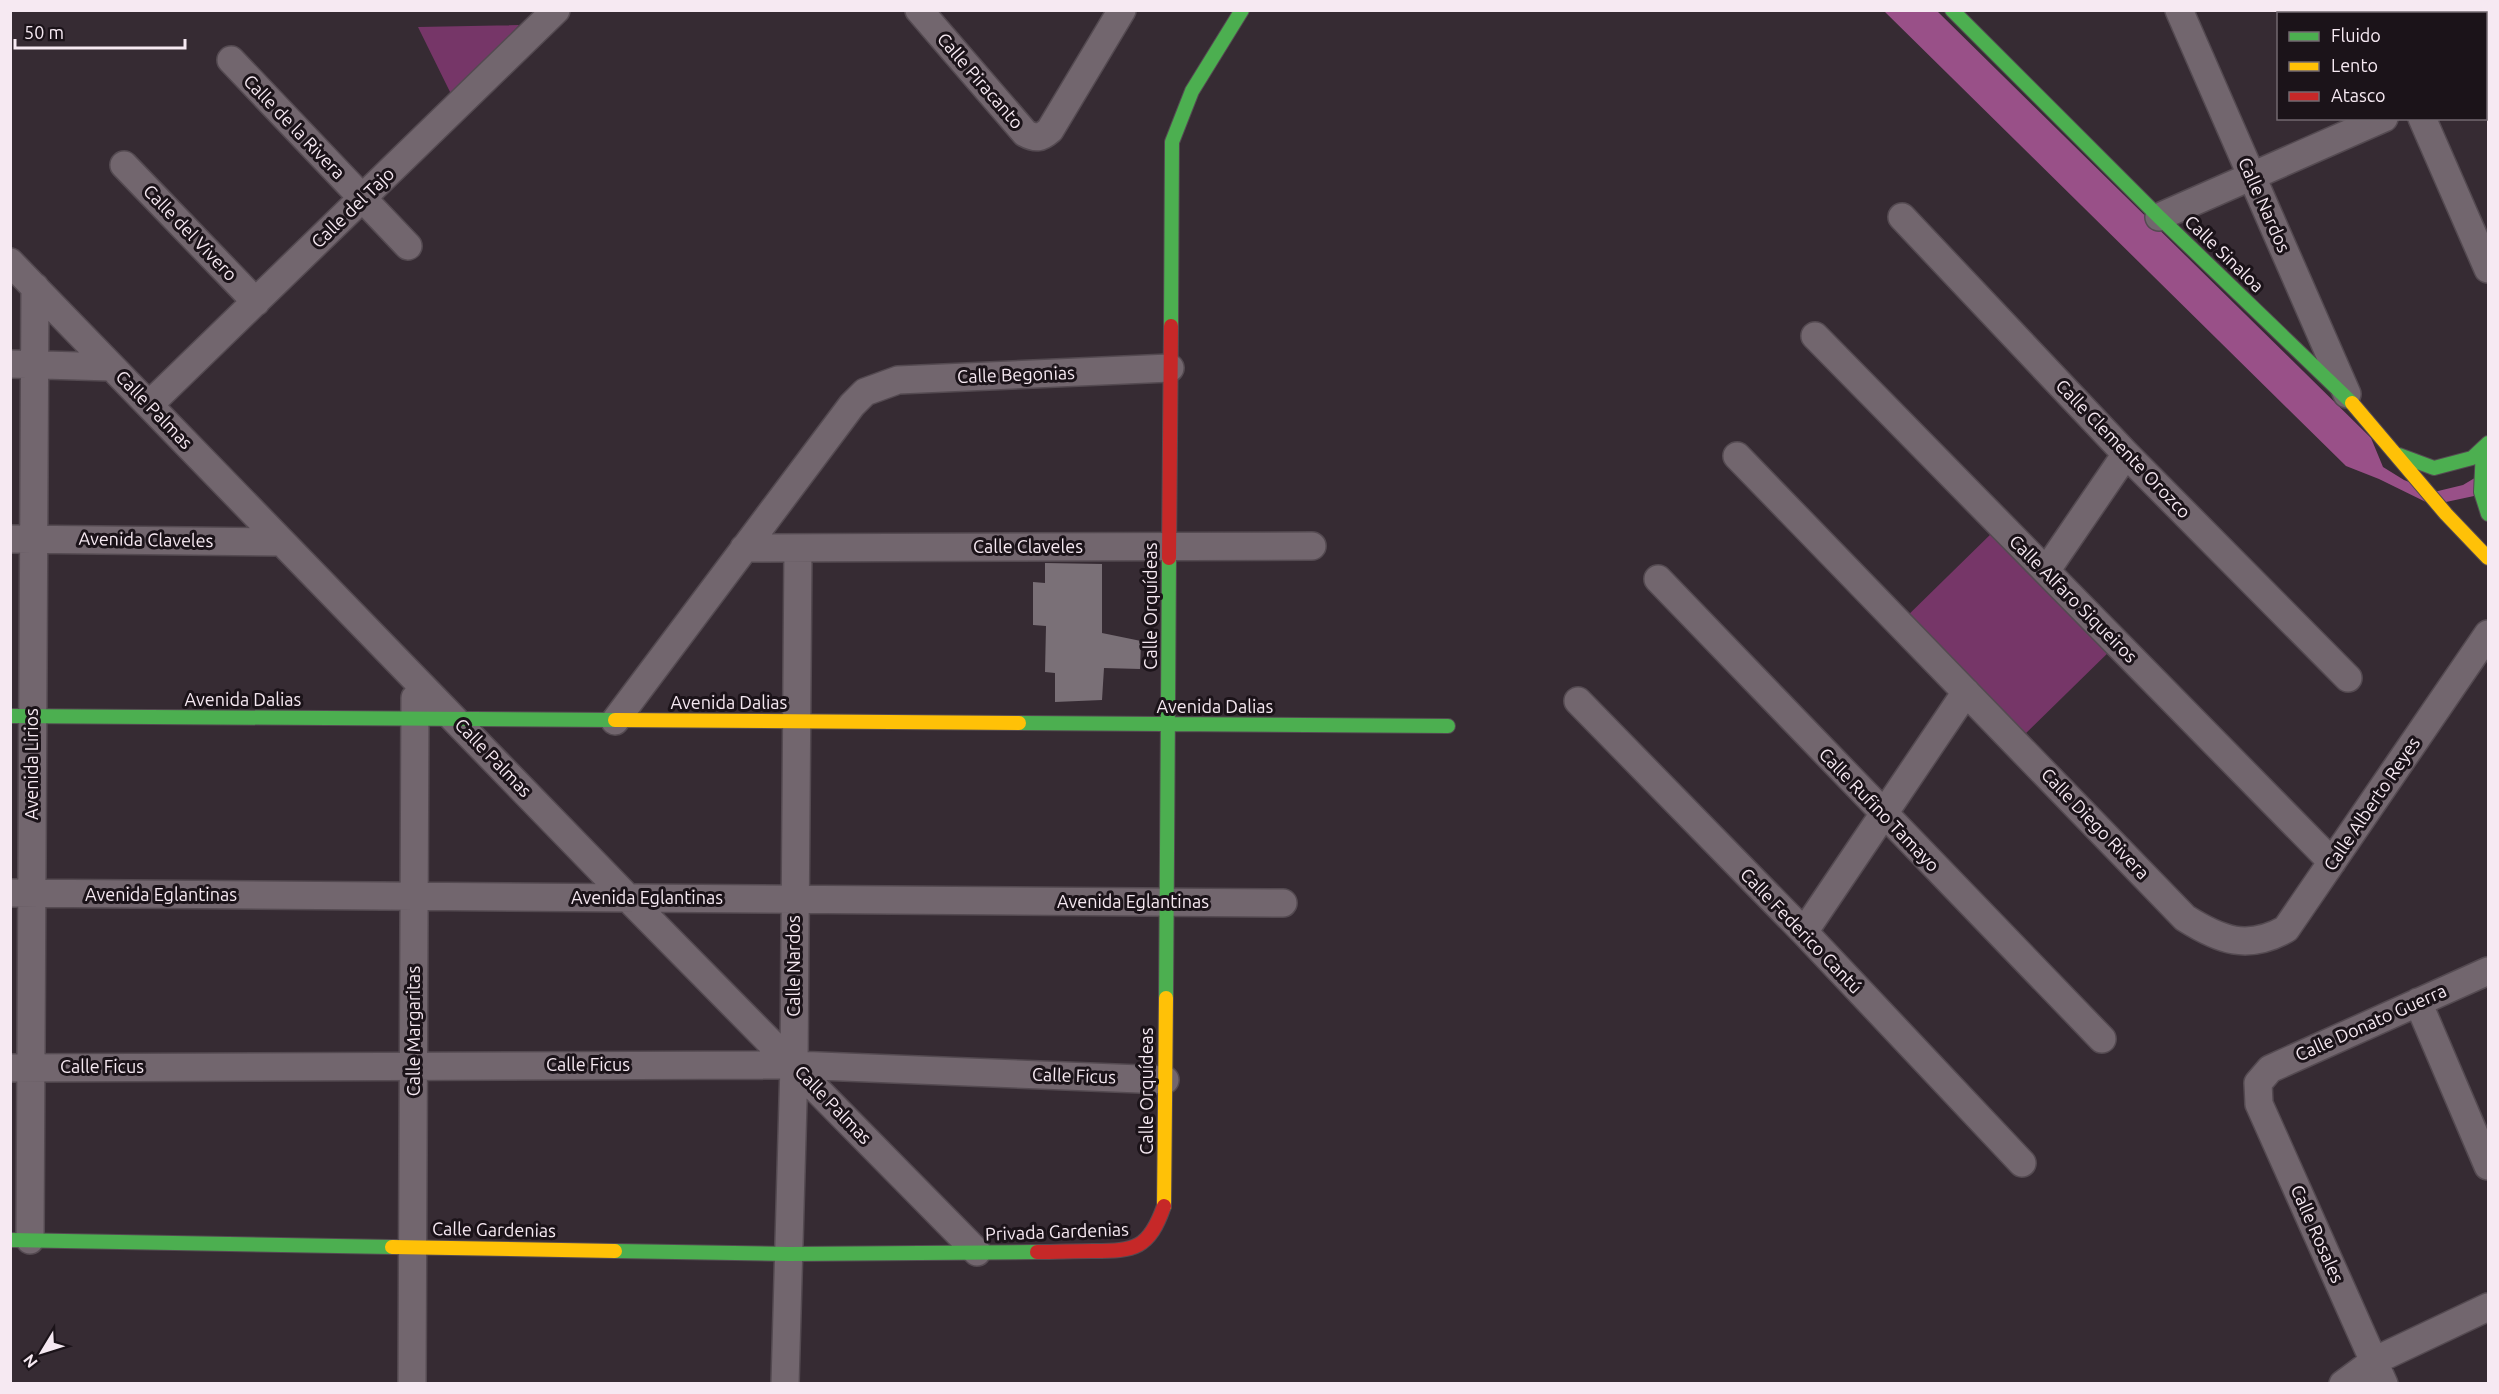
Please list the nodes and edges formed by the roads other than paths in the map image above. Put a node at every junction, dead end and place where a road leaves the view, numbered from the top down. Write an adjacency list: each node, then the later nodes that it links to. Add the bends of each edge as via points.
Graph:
1 (556, 10): 12 (street, Calle del Tajo)
2 (919, 10): 3 (street, Calle Piracanto, via 1025,133 1034,137 1043,137 1050,130)
3 (1122, 10)
4 (1242, 10): 23 (street, Calle Orquídeas, via 1185,104 1172,142)
5 (1952, 10): 14 (street, Calle Sinaloa)
6 (2179, 10): 11 (street, Calle Nardos)
7 (231, 60): 12 (street, Calle de la Rivera)
8 (2379, 120): 11 (street)
9 (2423, 120): 17 (street)
10 (124, 165): 19 (street, Calle del Vivero)
11 (2252, 176): 14 (street); 24 (street, Calle Nardos)
12 (363, 199): 15 (street, Calle de la Rivera); 19 (street, Calle del Tajo)
13 (1902, 217): 27 (street, Calle Clemente Orozco)
14 (2159, 217): 24 (street, Calle Sinaloa)
15 (408, 246)
16 (10, 262): 18 (street, Calle Palmas)
17 (2488, 269)
18 (35, 287): 21 (street, Avenida Lirios); 22 (street, Calle Palmas)
19 (256, 302): 25 (street, Calle del Tajo)
20 (1815, 336): 38 (street, Calle Alfaro Siqueiros)
21 (22, 364): 22 (street); 31 (street, Avenida Lirios)
22 (112, 367): 25 (street, Calle Palmas)
23 (1170, 368): 33 (street, Calle Orquídeas); 35 (street, Calle Begonias, via 898,380 865,392)
24 (2349, 399): 28 (street, Calle Sinaloa)
25 (149, 405): 32 (street, Calle Palmas)
26 (2486, 446): 28 (street, Calle Sinaloa, via 2472,458 2434,468); 30 (street, via 2481,492)
27 (2126, 454): 38 (street); 42 (street, Calle Clemente Orozco)
28 (2398, 455): 37 (street)
29 (1737, 456): 43 (street, Calle Diego Rivera)
30 (2487, 511)
31 (22, 539): 32 (street, Avenida Claveles); 45 (street, Avenida Lirios)
32 (282, 542): 41 (street, Calle Palmas)
33 (1169, 546): 34 (street, Calle Claveles); 36 (street, Calle Claveles); 50 (street, Calle Orquídeas)
34 (1312, 546)
35 (744, 548): 36 (street, Calle Claveles); 48 (street)
36 (798, 548): 49 (street, Calle Nardos)
37 (2488, 558)
38 (2046, 572): 53 (street, Calle Alfaro Siqueiros)
39 (1658, 579): 52 (street, Calle Rufino Tamayo)
40 (2488, 634): 53 (street, Calle Alberto Reyes)
41 (415, 678): 46 (street, Calle Palmas); 47 (street, Calle Margaritas)
42 (2348, 678)
43 (1966, 692): 52 (street); 61 (street, Calle Diego Rivera, via 2186,918)
44 (1578, 701): 60 (street, Calle Federico Cantú)
45 (21, 716): 47 (street, Avenida Dalias); 54 (street, Avenida Lirios)
46 (454, 718): 47 (street, Avenida Dalias); 48 (street, Avenida Dalias); 56 (street, Calle Palmas)
47 (415, 719): 55 (street, Calle Margaritas)
48 (615, 721): 49 (street, Avenida Dalias)
49 (796, 722): 50 (street, Avenida Dalias); 57 (street, Calle Nardos)
50 (1168, 724): 51 (street, Avenida Dalias); 58 (street, Calle Orquídeas)
51 (1448, 726)
52 (1884, 816): 60 (street); 64 (street, Calle Rufino Tamayo)
53 (2332, 862): 61 (street, Calle Alberto Reyes, via 2286,929 2269,939)
54 (21, 893): 55 (street, Avenida Eglantinas); 67 (street, Avenida Lirios)
55 (414, 896): 56 (street, Avenida Eglantinas); 66 (street, Calle Margaritas)
56 (628, 898): 57 (street, Avenida Eglantinas); 65 (street, Calle Palmas)
57 (795, 899): 58 (street, Avenida Eglantinas); 65 (street, Calle Nardos)
58 (1167, 902): 59 (street, Avenida Eglantinas); 68 (street, Calle Orquídeas)
59 (1283, 903)
60 (1804, 933): 70 (street, Calle Federico Cantú)
61 (2233, 942)
62 (2488, 971): 63 (street, Calle Donato Guerra)
63 (2418, 1002): 69 (street, Calle Donato Guerra, via 2270,1069); 71 (street)
64 (2102, 1039)
65 (794, 1065): 66 (street, Calle Ficus); 68 (street, Calle Ficus); 75 (street, Calle Palmas); 76 (street, Calle Nardos)
66 (414, 1066): 67 (street, Calle Ficus); 73 (street, Calle Margaritas)
67 (21, 1068): 72 (street, Avenida Lirios)
68 (1165, 1080): 74 (street, Calle Orquídeas, via 1164,1205 1150,1236)
69 (2258, 1083): 78 (street, Calle Rosales, via 2259,1104)
70 (2022, 1163)
71 (2488, 1166)
72 (20, 1240): 73 (street, Calle Gardenias)
73 (413, 1246): 76 (street, Calle Gardenias); 79 (street, Calle Margaritas)
74 (1138, 1247): 75 (street, Privada Gardenias, via 1126,1251)
75 (977, 1252): 76 (street, Calle Gardenias)
76 (789, 1254): 80 (street, Calle Nardos)
77 (2488, 1307): 78 (street)
78 (2379, 1372): 81 (street)
79 (412, 1383)
80 (785, 1383)
81 (2343, 1383)

